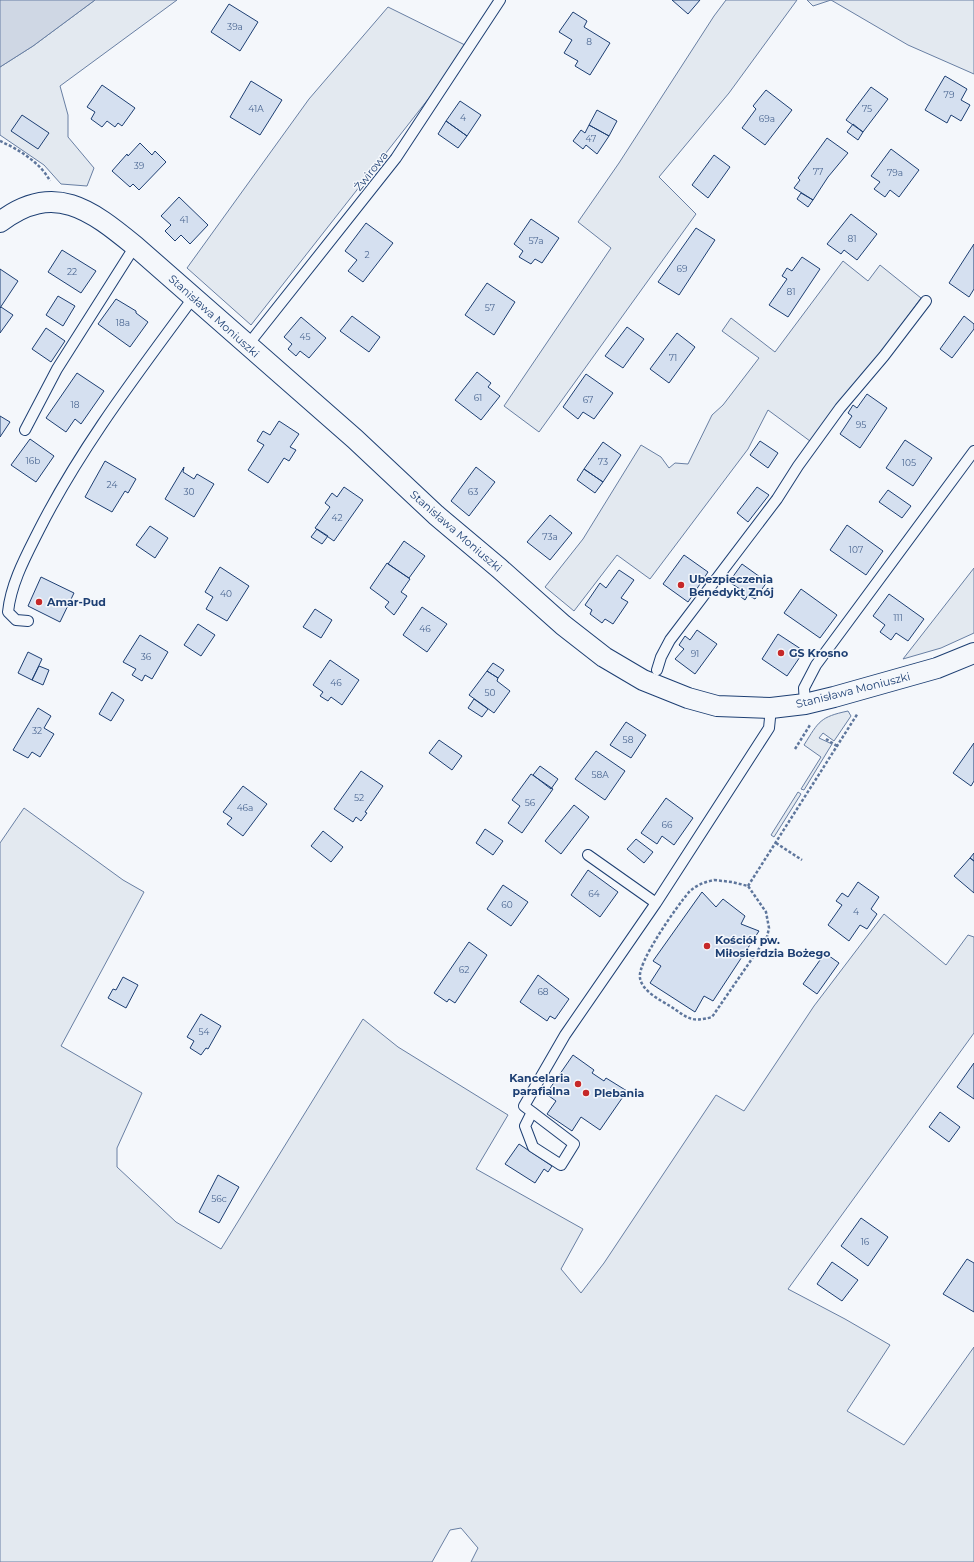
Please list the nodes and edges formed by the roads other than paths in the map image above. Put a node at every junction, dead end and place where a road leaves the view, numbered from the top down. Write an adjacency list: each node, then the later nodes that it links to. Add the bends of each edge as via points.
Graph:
1 (500, 0): 6 (lane, Żwirowa, via 396,158)
2 (0, 222): 3 (street, Stanisława Moniuszki, via 10,214 32,205 56,201 82,207 101,218)
3 (135, 246): 4 (street, Stanisława Moniuszki); 7 (lane, via 57,369)
4 (193, 298): 6 (street, Stanisława Moniuszki); 9 (lane, via 93,437 55,500 27,555 10,596 8,612 16,620)
5 (926, 301): 11 (lane, via 840,408 798,466 778,499 670,640)
6 (248, 346): 13 (street, Stanisława Moniuszki, via 355,439 436,515 563,625 604,657 643,680 688,698 717,706)
7 (25, 430)
8 (974, 451): 12 (lane, via 816,665 804,688)
9 (28, 621)
10 (974, 653): 12 (street, Stanisława Moniuszki, via 937,668)
11 (657, 670)
12 (805, 704): 13 (street, Stanisława Moniuszki)
13 (771, 708): 15 (lane, via 769,728)
14 (588, 855): 15 (lane)
15 (656, 903): 16 (lane, via 565,1035 538,1080 524,1106)
16 (532, 1112): 16 (lane, via 525,1126 533,1147 561,1165 574,1144)

